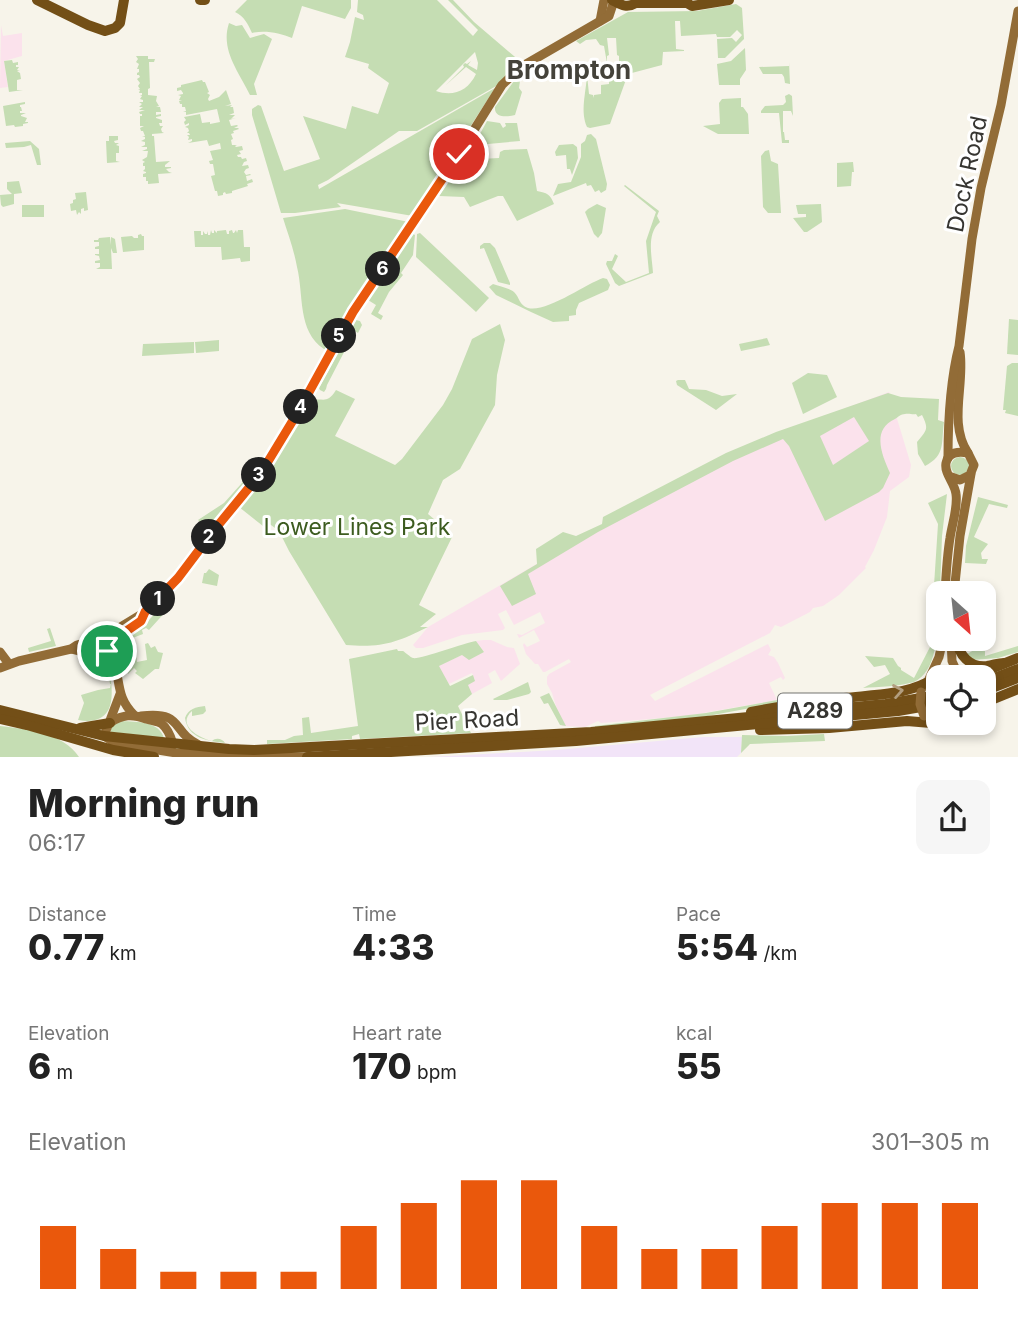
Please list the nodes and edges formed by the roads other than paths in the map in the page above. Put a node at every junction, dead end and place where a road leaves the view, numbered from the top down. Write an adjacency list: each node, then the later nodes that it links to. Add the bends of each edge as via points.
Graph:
1 (37, 0): 2 (main road, via 108,31 121,20)
2 (124, 0)
3 (200, 0): 4 (main road)
4 (205, 0)
5 (604, 0): 11 (main road)
6 (614, 0): 9 (main road, via 619,5); 11 (main road, via 609,16)
7 (729, 0): 8 (main road, via 692,6)
8 (689, 1): 9 (main road)
9 (634, 2)
10 (1018, 11): 12 (main road, Dock Road, via 972,239)
11 (600, 21): 19 (main road, via 522,66 502,85 353,312 261,473 178,578)
12 (959, 346): 13 (main road, Dock Road, via 960,434); 14 (main road, Dock Road)
13 (968, 453): 14 (main road, via 957,452); 15 (main road, via 974,465)
14 (948, 458): 16 (main road)
15 (971, 474): 16 (main road, via 962,480); 18 (main road)
16 (949, 476): 17 (main road, via 957,496)
17 (946, 581)
18 (955, 581)
19 (145, 612): 20 (main road, via 141,621); 21 (main road)
20 (125, 632): 21 (main road); 27 (main road)
21 (110, 636): 22 (main road); 23 (main road); 27 (main road)
22 (90, 648): 23 (main road); 27 (main road)
23 (72, 649): 30 (main road)
24 (940, 651): 35 (main road)
25 (960, 651): 29 (main road, via 981,666)
26 (0, 652): 30 (main road)
27 (112, 652): 38 (main road, via 117,653)
28 (1018, 658): 29 (main road)
29 (1004, 663): 31 (main road)
30 (5, 666)
31 (996, 668)
32 (1018, 669): 33 (main road)
33 (996, 677)
34 (1018, 678): 36 (main road)
35 (925, 685): 44 (main road, bridge, via 920,704); 48 (main road, one-way to 35)
36 (996, 686)
37 (1018, 689): 40 (main road)
38 (120, 694): 43 (main road); 47 (main road)
39 (926, 697): 48 (main road, Pier Road / A289)
40 (996, 698)
41 (926, 706): 49 (main road, Pier Road / A289)
42 (0, 710): 50 (main road, Pier Road / A289)
43 (136, 715): 47 (main road); 52 (main road, via 169,717 190,739); 53 (main road, via 162,724 170,734)
44 (926, 716)
45 (0, 719): 54 (main road)
46 (926, 720): 49 (main road, via 801,730)
47 (110, 723): 50 (main road); 51 (main road)
48 (692, 723): 52 (main road, Pier Road / A289, via 274,750)
49 (733, 727): 55 (main road, Pier Road / A289)
50 (76, 729): 51 (main road, Pier Road / A289)
51 (104, 736): 53 (main road, Pier Road / A289)
52 (204, 746): 53 (main road, Pier Road / A289)
53 (168, 751): 55 (main road)
54 (154, 757)
55 (308, 757)

